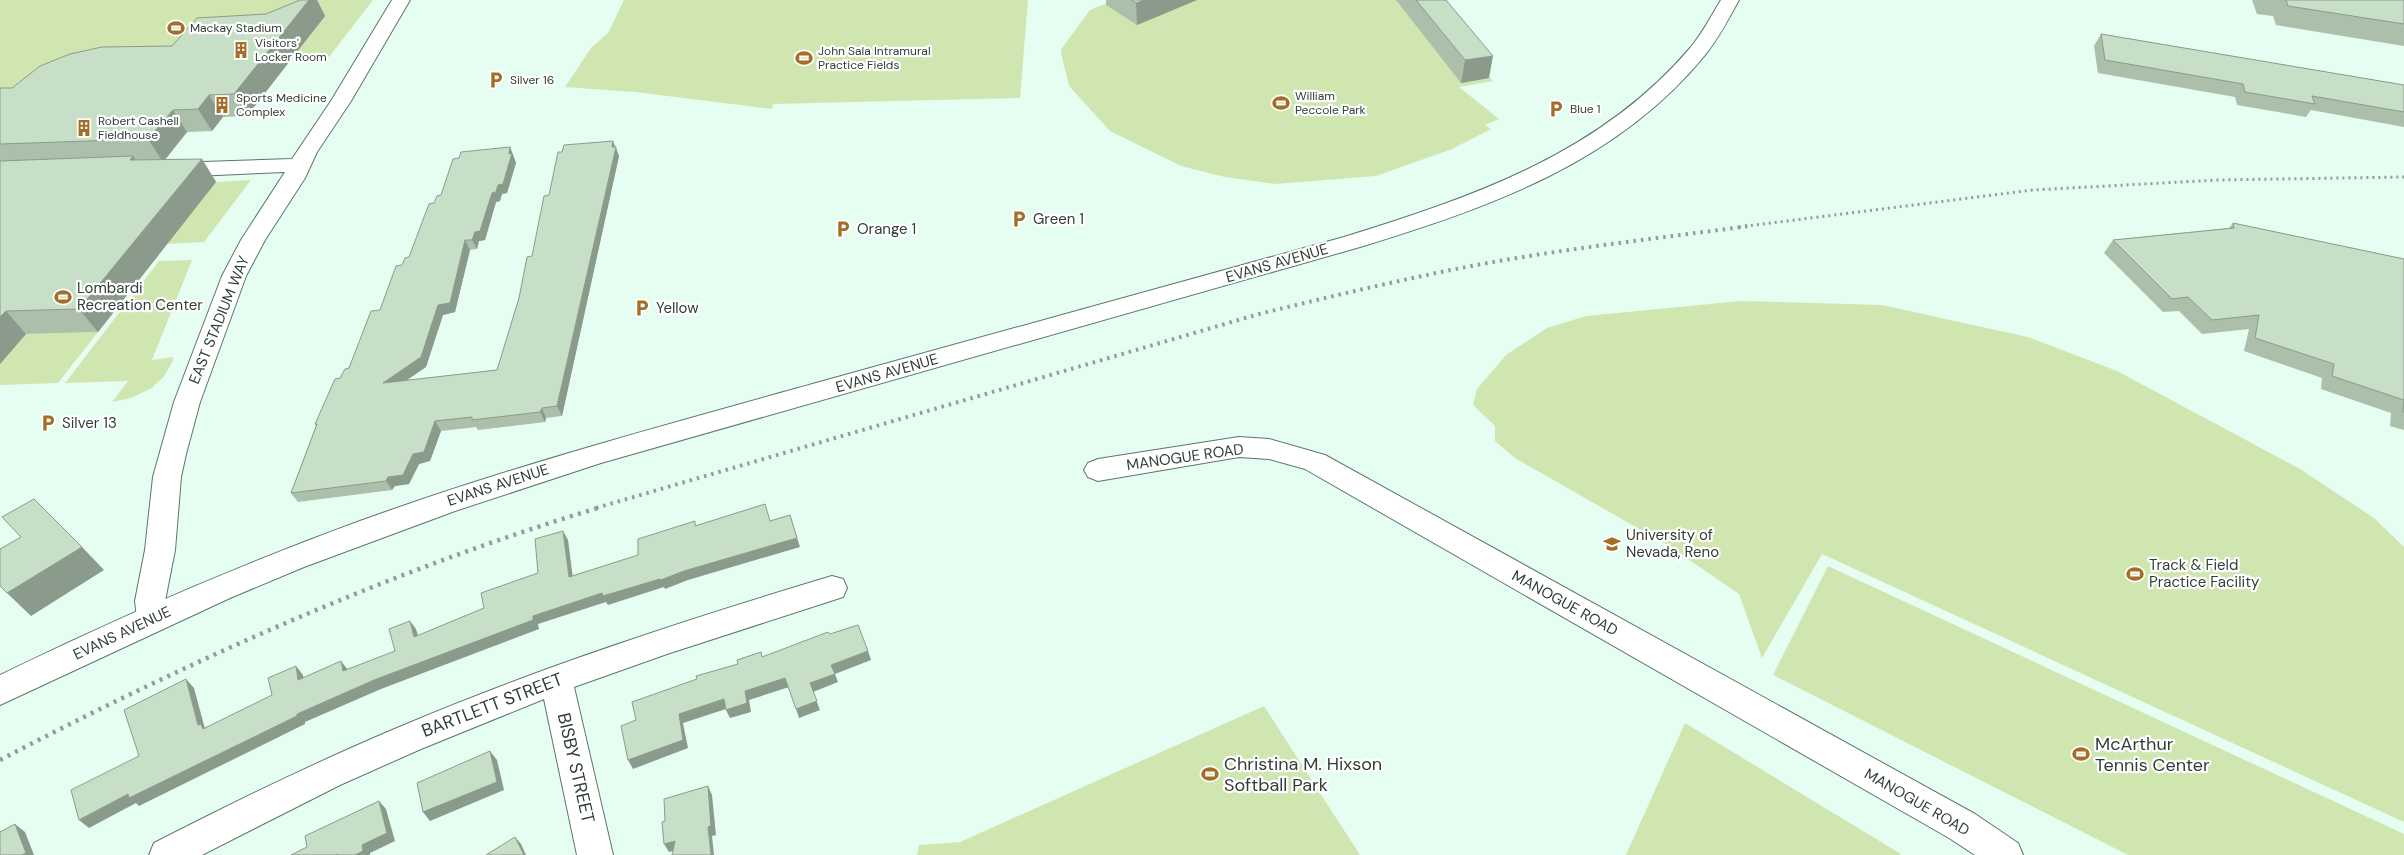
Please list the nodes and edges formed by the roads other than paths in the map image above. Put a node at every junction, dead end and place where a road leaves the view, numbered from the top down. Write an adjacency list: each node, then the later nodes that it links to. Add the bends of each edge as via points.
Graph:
1 (401, 0): 3 (street, EAST STADIUM WAY)
2 (1730, 0): 7 (street, EVANS AVENUE, via 1712,33 1689,63 1641,109 1561,161 1464,206 1352,242 494,486 332,543)
3 (300, 165): 4 (street); 7 (street, EAST STADIUM WAY, via 243,256 187,402 167,478 160,550 150,601)
4 (155, 170)
5 (1098, 470): 12 (street, MANOGUE ROAD, via 1239,447 1269,449 1315,462 1953,822)
6 (832, 588): 8 (street, BARTLETT STREET, via 725,620)
7 (153, 618): 9 (street, EVANS AVENUE)
8 (556, 680): 10 (street, BARTLETT STREET, via 363,757); 11 (street, BISBY STREET)
9 (0, 691)
10 (167, 855)
11 (595, 855)
12 (2005, 855)

